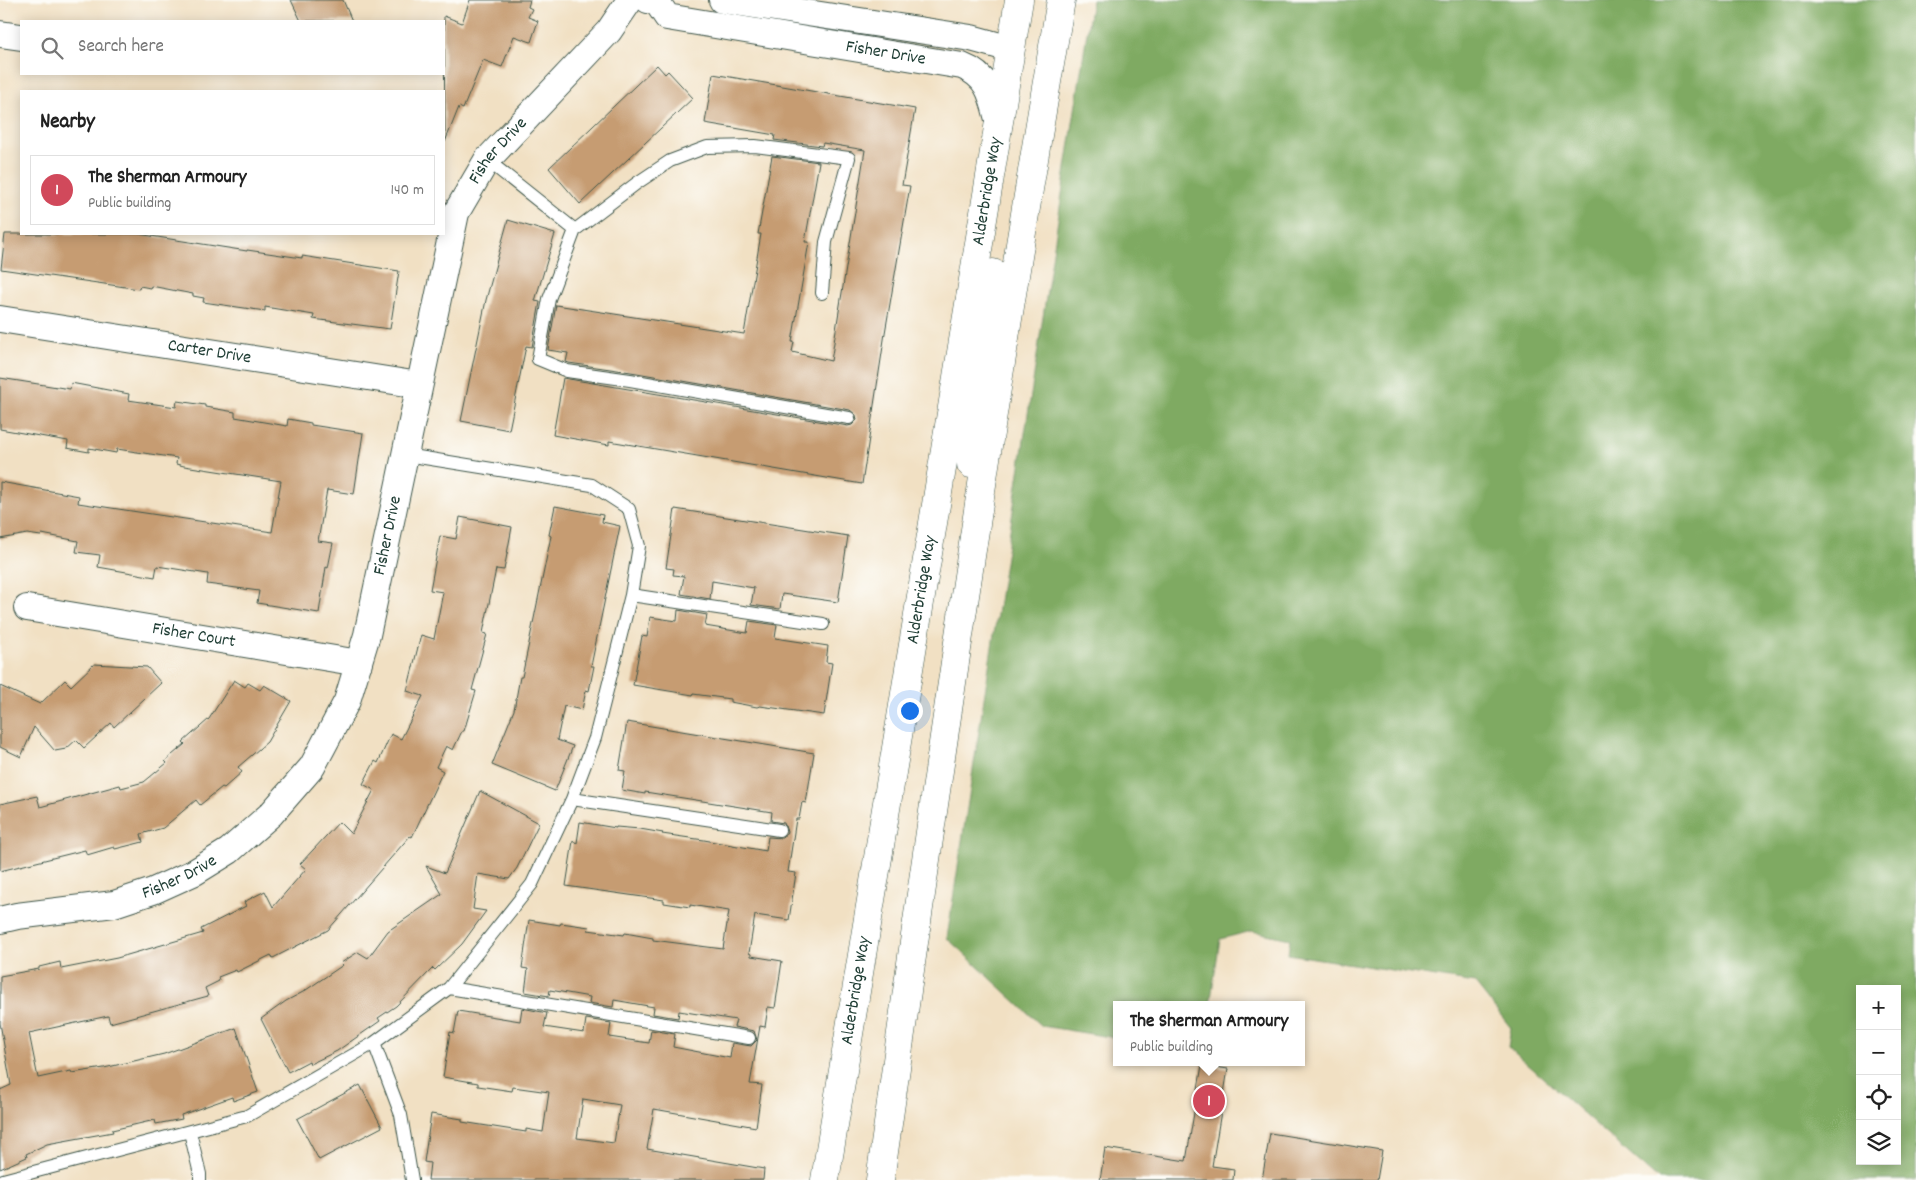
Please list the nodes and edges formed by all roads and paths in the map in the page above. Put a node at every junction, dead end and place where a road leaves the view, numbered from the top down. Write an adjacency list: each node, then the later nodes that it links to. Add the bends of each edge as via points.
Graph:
1 (630, 0): 10 (street, Fisher Drive, via 609,31)
2 (722, 0): 8 (street, Fisher Drive, via 971,38)
3 (1019, 0): 8 (main road, Alderbridge Way)
4 (1061, 0): 17 (main road)
5 (655, 1): 9 (street, Fisher Drive, via 666,17 962,66 976,71 983,79)
6 (0, 34): 7 (street)
7 (20, 37)
8 (1010, 52): 9 (main road, Alderbridge Way); 17 (main road, via 1019,66 1022,86 970,419)
9 (999, 123): 32 (main road, Alderbridge Way)
10 (487, 160): 11 (lane); 14 (street, Fisher Drive, via 456,213)
11 (576, 230): 12 (lane, via 670,161 707,147 755,146 849,158 826,242); 15 (lane, via 549,299 538,359 567,371)
12 (822, 293)
13 (0, 319): 14 (street, Carter Drive)
14 (419, 385): 16 (street, Fisher Drive)
15 (849, 418)
16 (406, 455): 18 (lane, via 592,485 629,509 639,546); 21 (street, Fisher Drive)
17 (973, 540): 33 (main road)
18 (631, 595): 20 (lane); 22 (lane, via 595,738)
19 (27, 608): 21 (street, Fisher Court)
20 (823, 624)
21 (359, 663): 24 (street, Fisher Drive, via 347,701 312,767 271,814 229,851 195,872 114,904)
22 (572, 799): 23 (lane); 25 (lane, via 532,884)
23 (779, 830)
24 (0, 920)
25 (449, 988): 26 (lane); 27 (lane)
26 (749, 1038)
27 (374, 1044): 28 (lane, via 247,1116); 31 (lane, via 401,1115)
28 (190, 1132): 29 (lane); 30 (lane)
29 (3, 1180)
30 (200, 1180)
31 (412, 1180)
32 (825, 1180)
33 (880, 1180)

